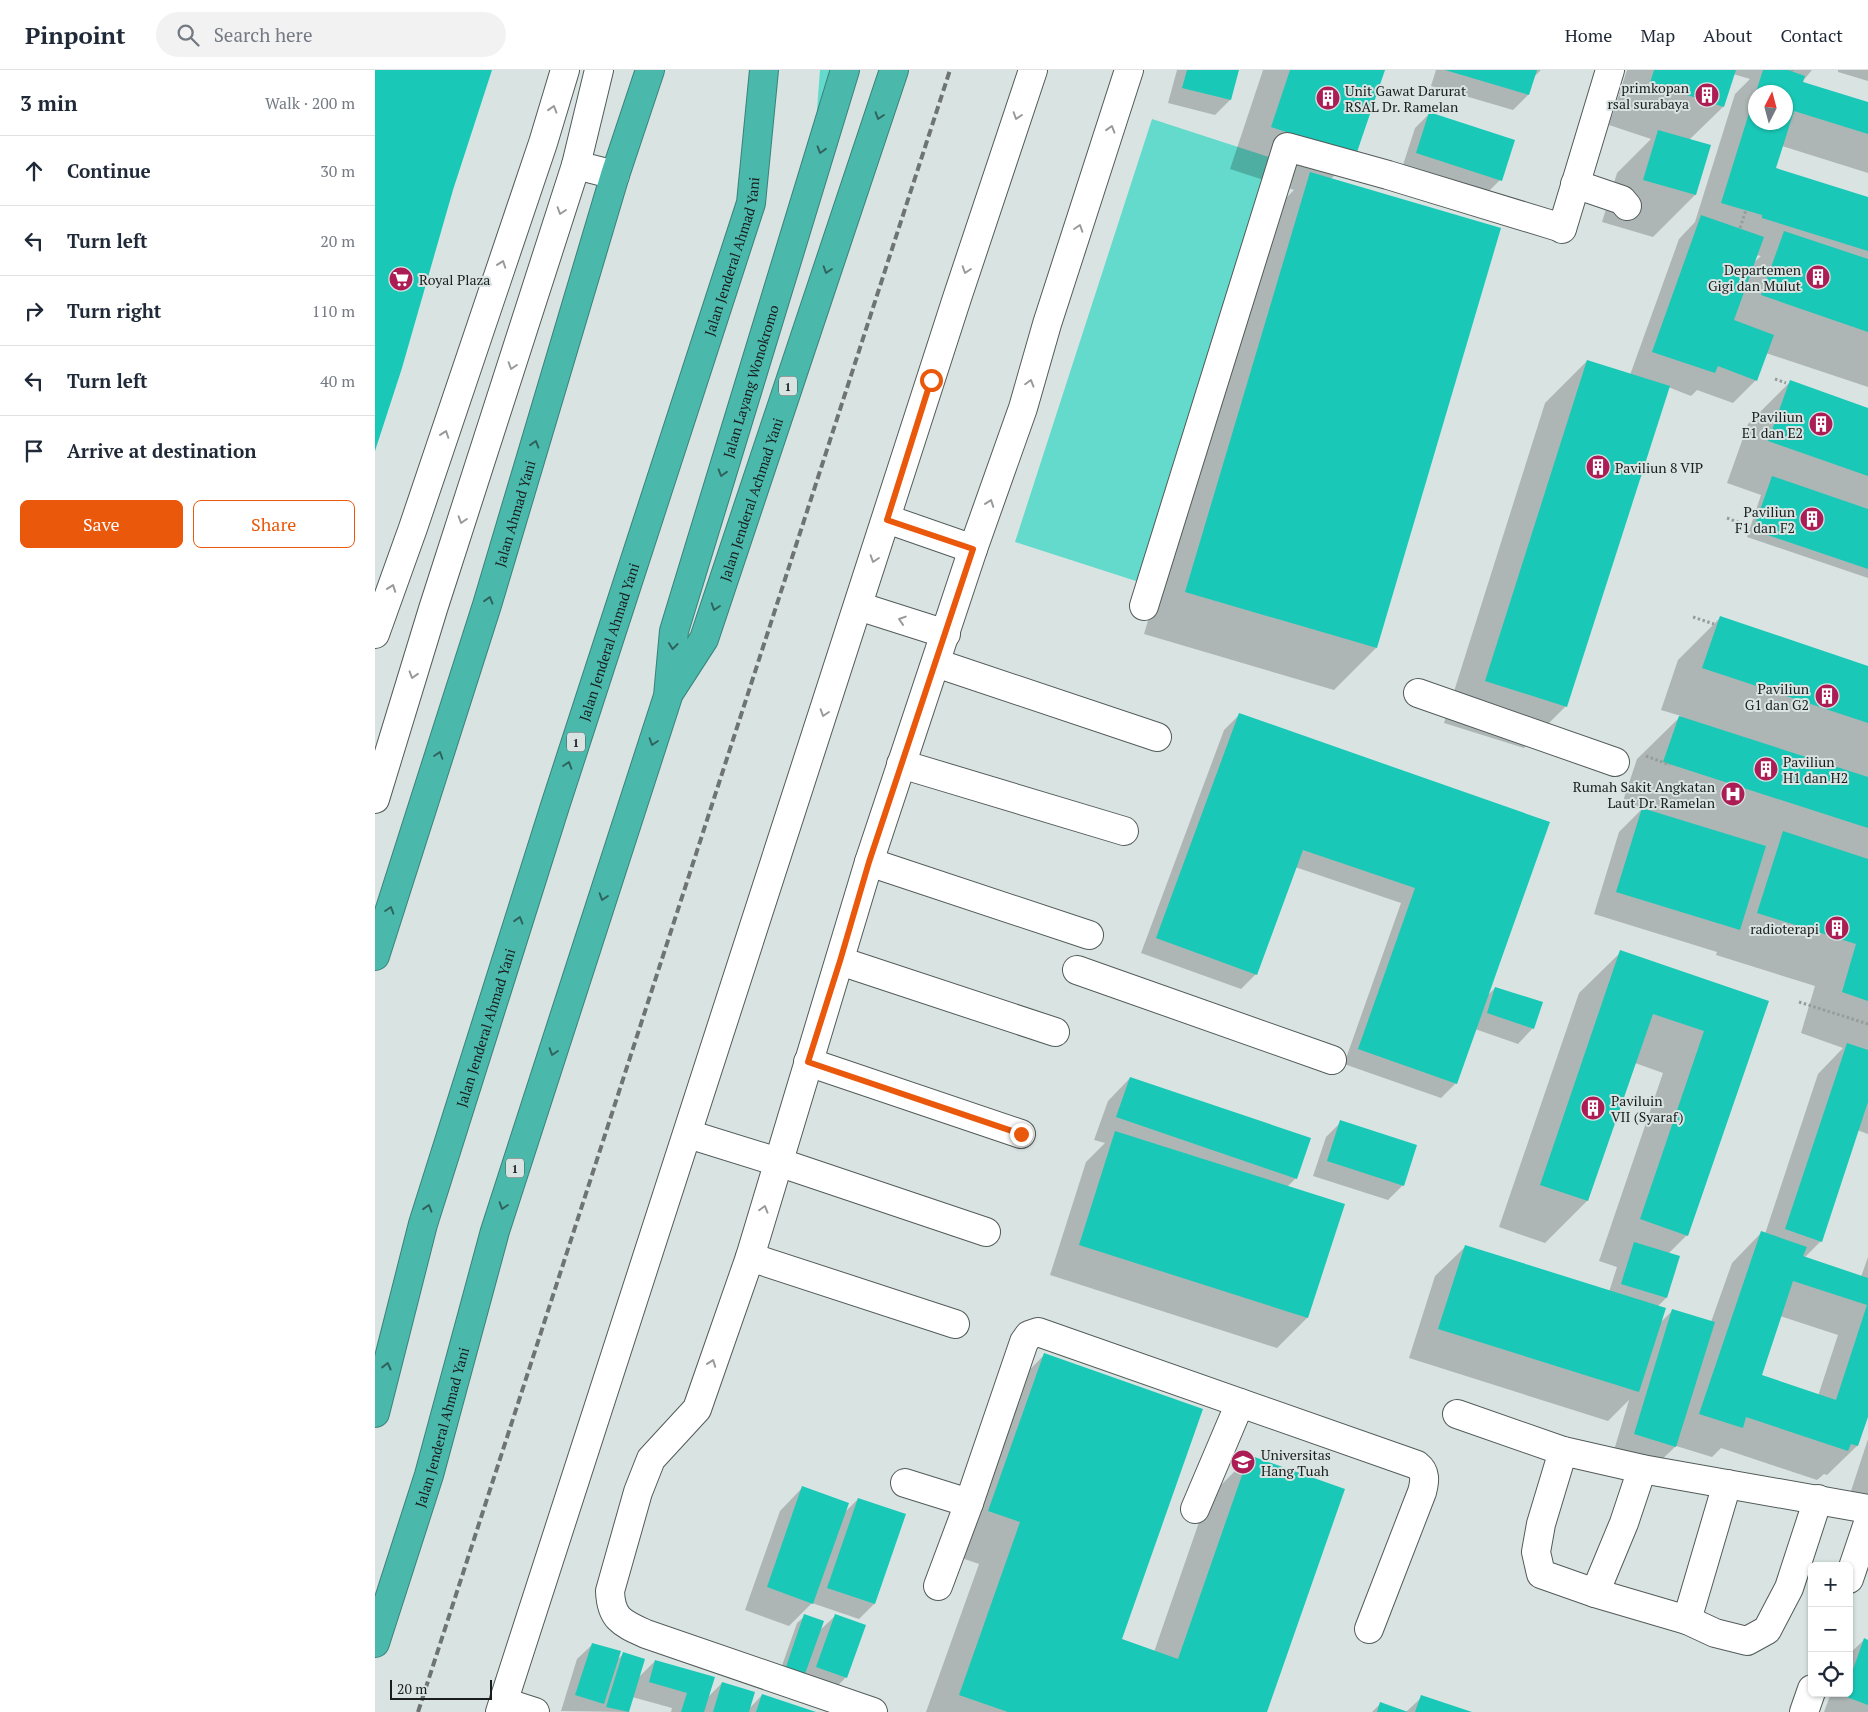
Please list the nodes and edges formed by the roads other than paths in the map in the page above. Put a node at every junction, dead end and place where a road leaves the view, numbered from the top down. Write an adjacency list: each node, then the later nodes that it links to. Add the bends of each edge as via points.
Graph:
1 (565, 70): 18 (street, one-way to 1)
2 (599, 70): 10 (street)
3 (650, 70): 11 (highway, Jalan Ahmad Yani)
4 (764, 70): 43 (highway, Jalan Jenderal Ahmad Yani / 1, one-way to 4, via 423,1224 751,203)
5 (845, 70): 22 (highway, Jalan Layang Wonokromo / 1, one-way to 22, via 674,631)
6 (894, 70): 22 (highway, Jalan Jenderal Achmad Yani / 1, one-way to 22, via 704,639)
7 (1033, 70): 14 (street, one-way to 14)
8 (1609, 70): 12 (street)
9 (1126, 80): 15 (street, one-way to 9, via 1023,408)
10 (576, 165): 11 (street); 26 (street, one-way to 26)
11 (615, 175): 30 (highway, Jalan Ahmad Yani, one-way to 11, via 487,605)
12 (1575, 184): 13 (street, via 1622,200); 17 (street, via 1562,228 1287,147)
13 (1627, 206)
14 (887, 520): 15 (street); 16 (street, one-way to 16)
15 (973, 549): 19 (street)
16 (858, 606): 19 (street, one-way to 16); 36 (street, one-way to 36)
17 (1144, 606)
18 (375, 634)
19 (945, 634): 20 (street)
20 (936, 663): 23 (street); 25 (street)
21 (1418, 693): 24 (street)
22 (668, 696): 59 (highway, Jalan Jenderal Ahmad Yani / 1, one-way to 59, via 495,1231 429,1475)
23 (1157, 736)
24 (1615, 762)
25 (901, 764): 27 (street); 28 (street)
26 (375, 799)
27 (1124, 831)
28 (869, 862): 29 (street); 31 (street)
29 (1089, 935)
30 (375, 956)
31 (840, 961): 33 (street); 35 (street)
32 (1077, 970): 34 (street)
33 (1055, 1032)
34 (1332, 1060)
35 (808, 1062): 37 (street); 38 (street)
36 (687, 1134): 38 (street); 61 (street)
37 (1021, 1134)
38 (778, 1162): 39 (street); 40 (street, one-way to 38)
39 (986, 1232)
40 (750, 1257): 41 (street); 63 (street, one-way to 40, via 646,1634 617,1619 610,1604 610,1591 637,1492 651,1459 697,1409)
41 (955, 1324)
42 (1240, 1403): 50 (street, via 1038,1332 1029,1335); 51 (street); 58 (street, via 1417,1465 1422,1470 1422,1492)
43 (375, 1413)
44 (1457, 1414): 45 (street)
45 (1563, 1451): 46 (street); 56 (street, via 1536,1552 1541,1574)
46 (1642, 1470): 48 (street); 56 (street)
47 (905, 1483): 50 (street)
48 (1727, 1484): 49 (street); 57 (street)
49 (1818, 1499): 52 (street); 57 (street, via 1789,1588 1767,1630 1747,1641 1715,1633)
50 (969, 1503): 55 (street)
51 (1195, 1509)
52 (1868, 1509)
53 (1868, 1523): 54 (street)
54 (1853, 1566)
55 (938, 1586)
56 (1595, 1593): 57 (street)
57 (1687, 1620)
58 (1369, 1629)
59 (375, 1643)
60 (1809, 1697): 64 (street)
61 (502, 1707): 62 (street)
62 (535, 1712)
63 (873, 1712)
64 (1804, 1712)

